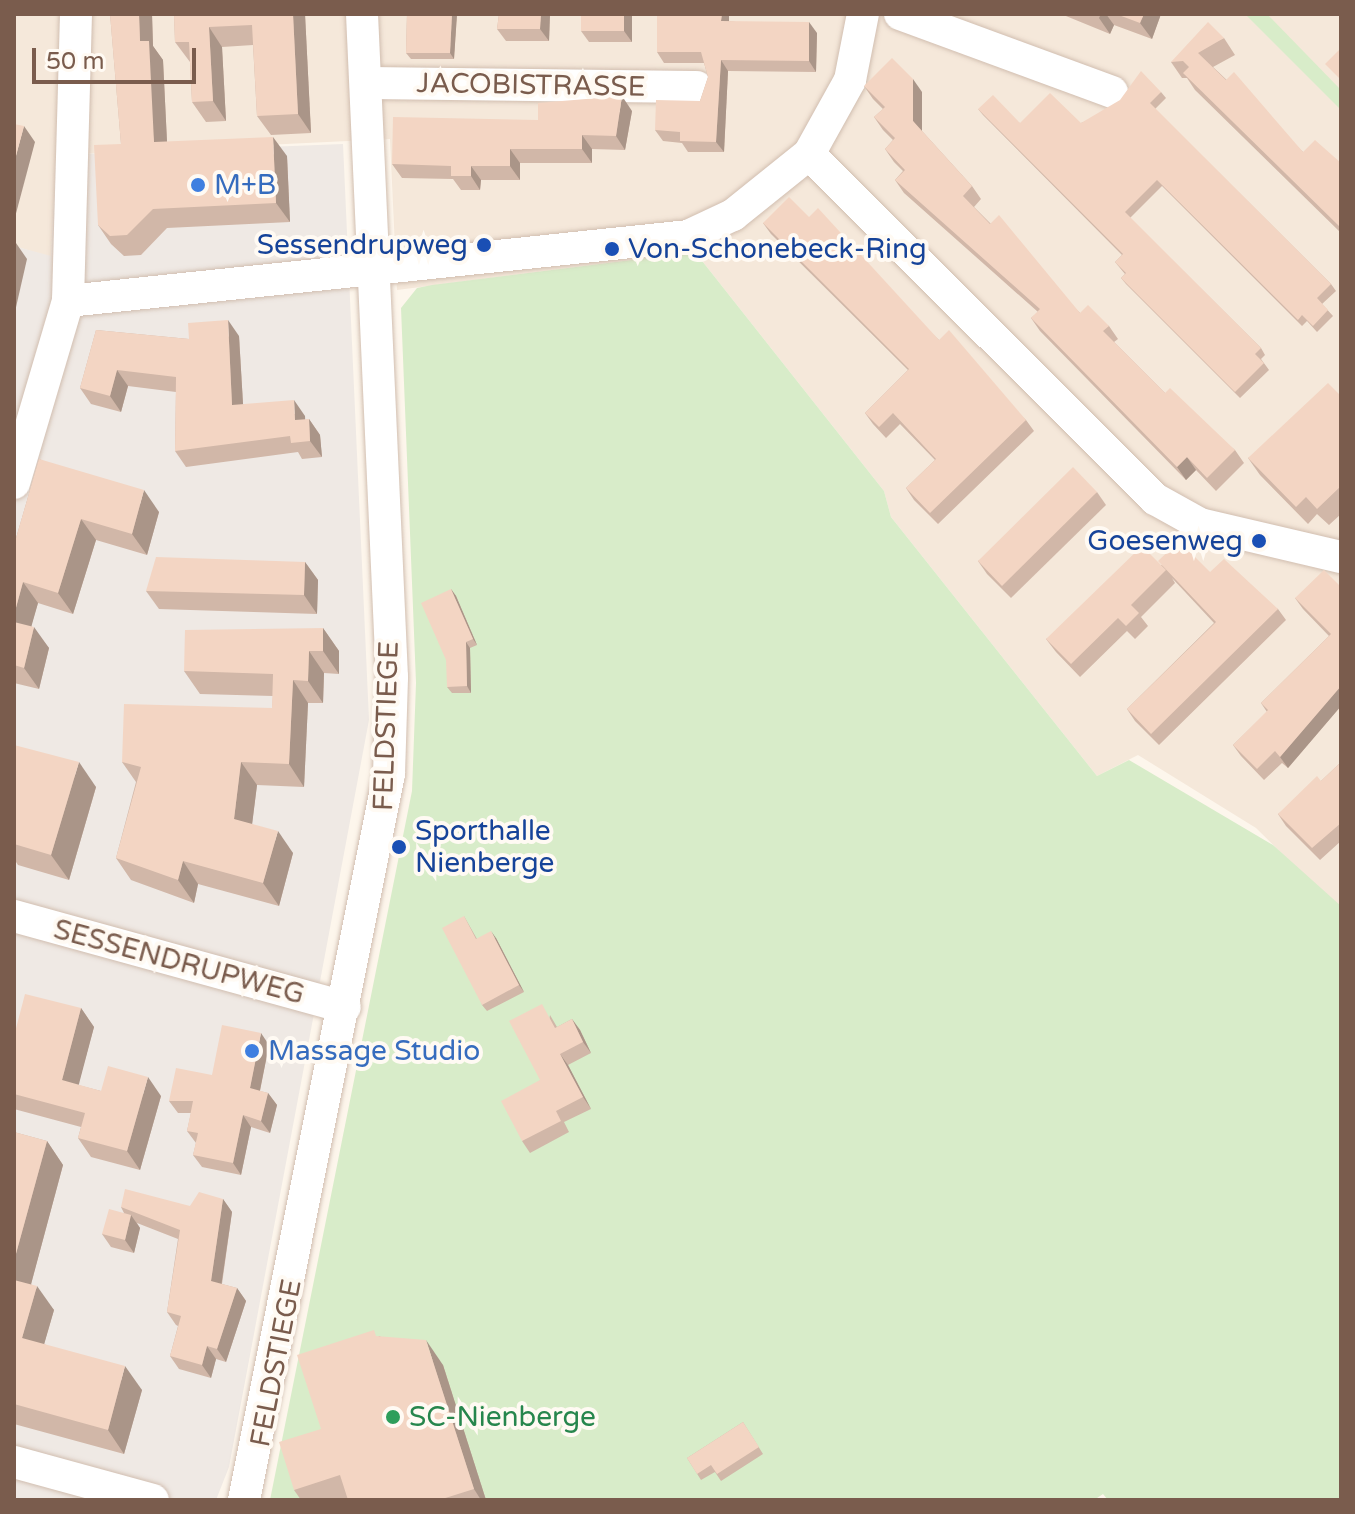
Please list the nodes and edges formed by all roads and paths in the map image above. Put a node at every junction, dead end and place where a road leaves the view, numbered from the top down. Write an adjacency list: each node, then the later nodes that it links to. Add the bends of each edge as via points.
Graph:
1 (76, 14): 10 (street)
2 (362, 14): 5 (street, FELDSTIEGE)
3 (863, 14): 8 (street, via 850,80)
4 (900, 14): 7 (street)
5 (366, 83): 6 (street, JACOBISTRASSE); 9 (street, FELDSTIEGE)
6 (697, 87)
7 (1112, 92)
8 (809, 154): 9 (street, via 733,215 688,236); 12 (street, via 1155,499 1200,524)
9 (372, 273): 10 (street); 14 (street, FELDSTIEGE, via 392,731 382,829)
10 (68, 301): 11 (street)
11 (14, 483)
12 (1341, 557)
13 (14, 916): 14 (street, SESSENDRUPWEG)
14 (345, 1007): 17 (street, FELDSTIEGE)
15 (14, 1462): 16 (street)
16 (153, 1500)
17 (244, 1500)

